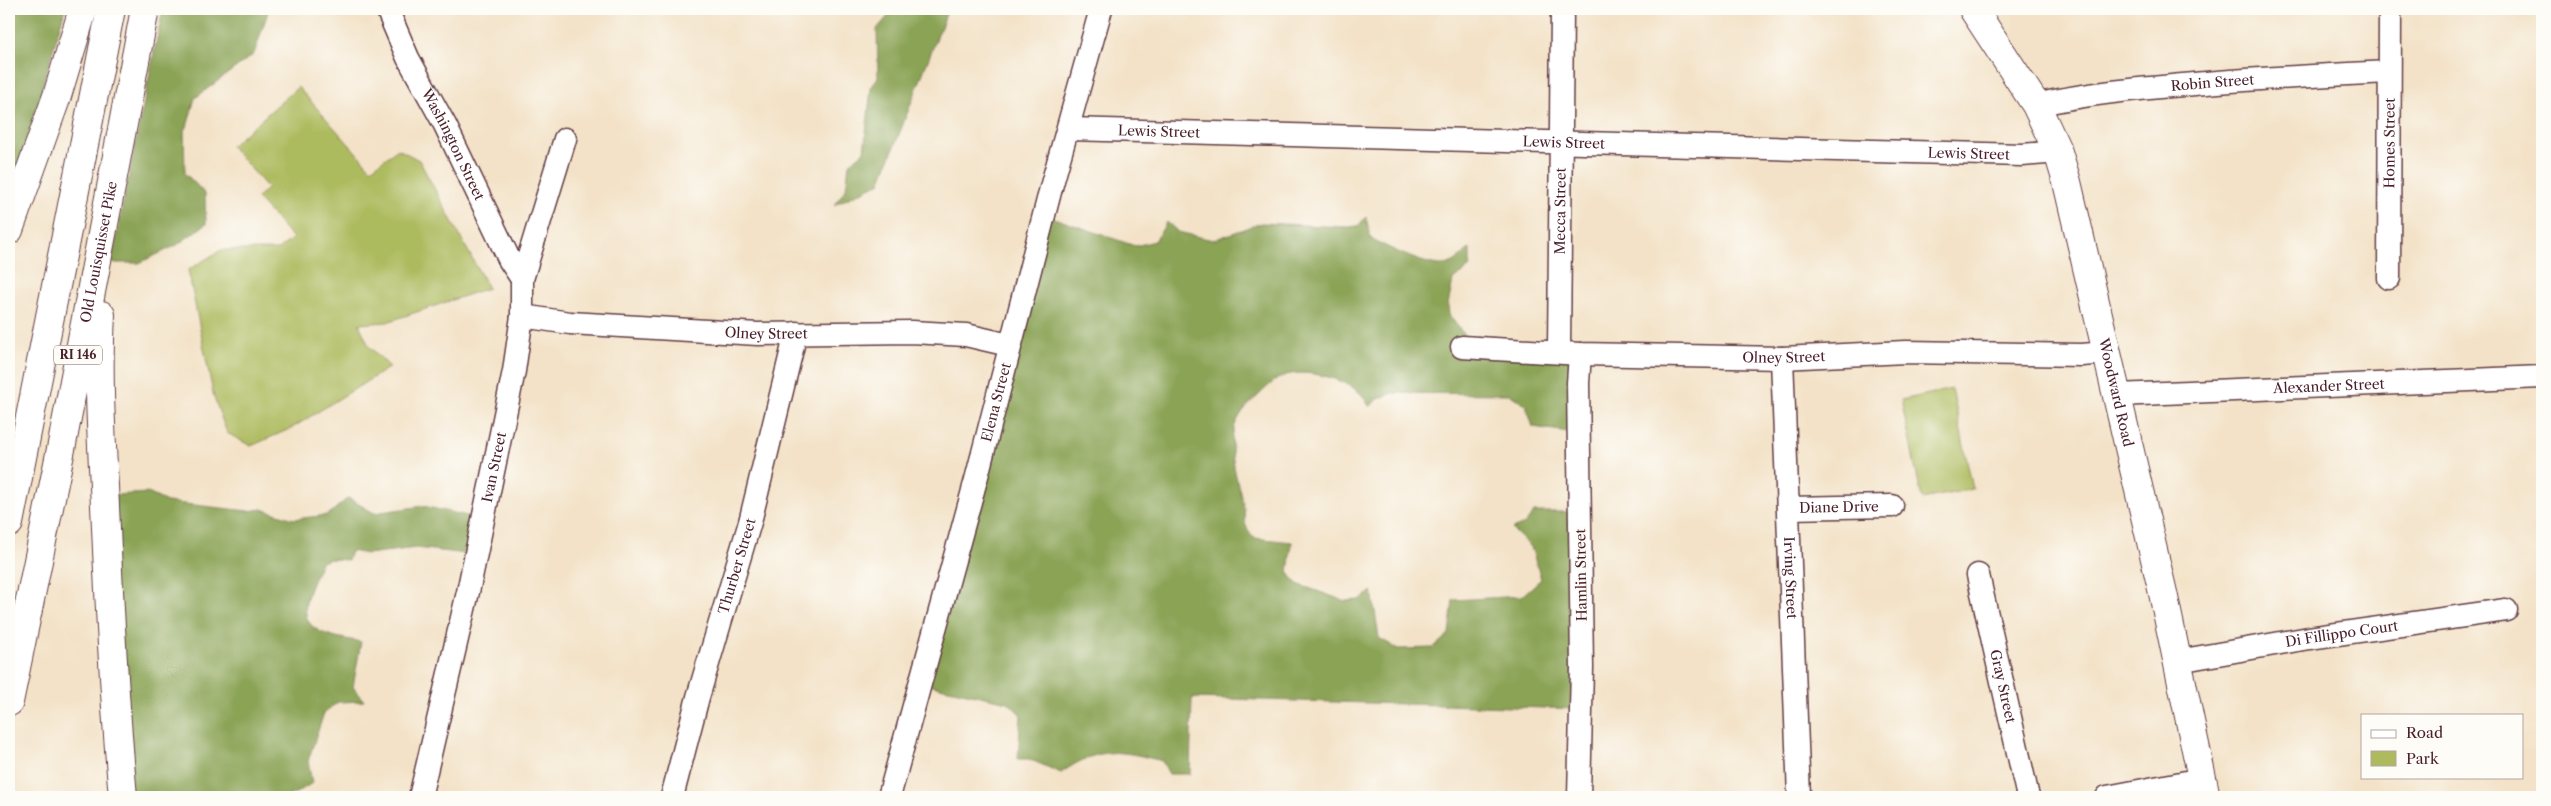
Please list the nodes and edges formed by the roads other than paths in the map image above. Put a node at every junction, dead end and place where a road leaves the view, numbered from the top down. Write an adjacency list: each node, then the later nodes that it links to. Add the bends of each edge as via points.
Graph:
1 (83, 9): 16 (main road, via 57,96)
2 (111, 9): 30 (main road, RI 146)
3 (145, 9): 15 (main road, Old Louisquisset Pike / RI 146)
4 (387, 9): 18 (street, Washington Street, via 408,58)
5 (1102, 9): 11 (street, Elena Street)
6 (1562, 9): 13 (street, Mecca Street)
7 (1973, 9): 10 (main road, Woodward Road)
8 (2390, 9): 9 (street, Homes Street)
9 (2389, 72): 10 (street, Robin Street, via 2138,88); 17 (street, Homes Street)
10 (2036, 105): 14 (main road, Woodward Road)
11 (1069, 129): 13 (street, Lewis Street); 21 (street, Elena Street)
12 (565, 138): 18 (street, Ivan Street)
13 (1560, 143): 14 (street, Lewis Street, via 2022,155); 23 (street, Mecca Street)
14 (2058, 152): 24 (main road, Woodward Road)
15 (108, 196): 34 (main road, Old Louisquisset Pike / RI 146); 36 (main road, via 98,350 100,431 112,664)
16 (9, 230)
17 (2389, 278)
18 (522, 279): 19 (street, Ivan Street)
19 (522, 316): 20 (street, Olney Street, via 580,324 758,334); 37 (street, Ivan Street, via 514,371 476,553)
20 (796, 333): 21 (street, Olney Street, via 966,335); 38 (street, Thurber Street, via 750,522)
21 (1009, 345): 39 (street, Elena Street)
22 (1462, 347): 23 (street, Olney Street)
23 (1569, 353): 25 (street, Olney Street); 40 (street, Hamlin Street, via 1578,383 1582,658)
24 (2107, 353): 25 (street, Olney Street, via 2081,356 1905,352); 27 (main road, Woodward Road)
25 (1782, 358): 29 (street, Irving Street)
26 (2542, 377): 27 (street, Alexander Street)
27 (2117, 395): 33 (main road, Woodward Road)
28 (1892, 506): 29 (street, Diane Drive)
29 (1788, 508): 41 (street, Irving Street)
30 (9, 523)
31 (1978, 576): 42 (street, Gray Street)
32 (2506, 610): 33 (street, Di Fillippo Court, via 2308,638)
33 (2178, 661): 35 (main road, Woodward Road)
34 (9, 702)
35 (2204, 788): 43 (street)
36 (123, 797)
37 (420, 797)
38 (672, 797)
39 (890, 797)
40 (1579, 797)
41 (1800, 797)
42 (2028, 797)
43 (2107, 797)

